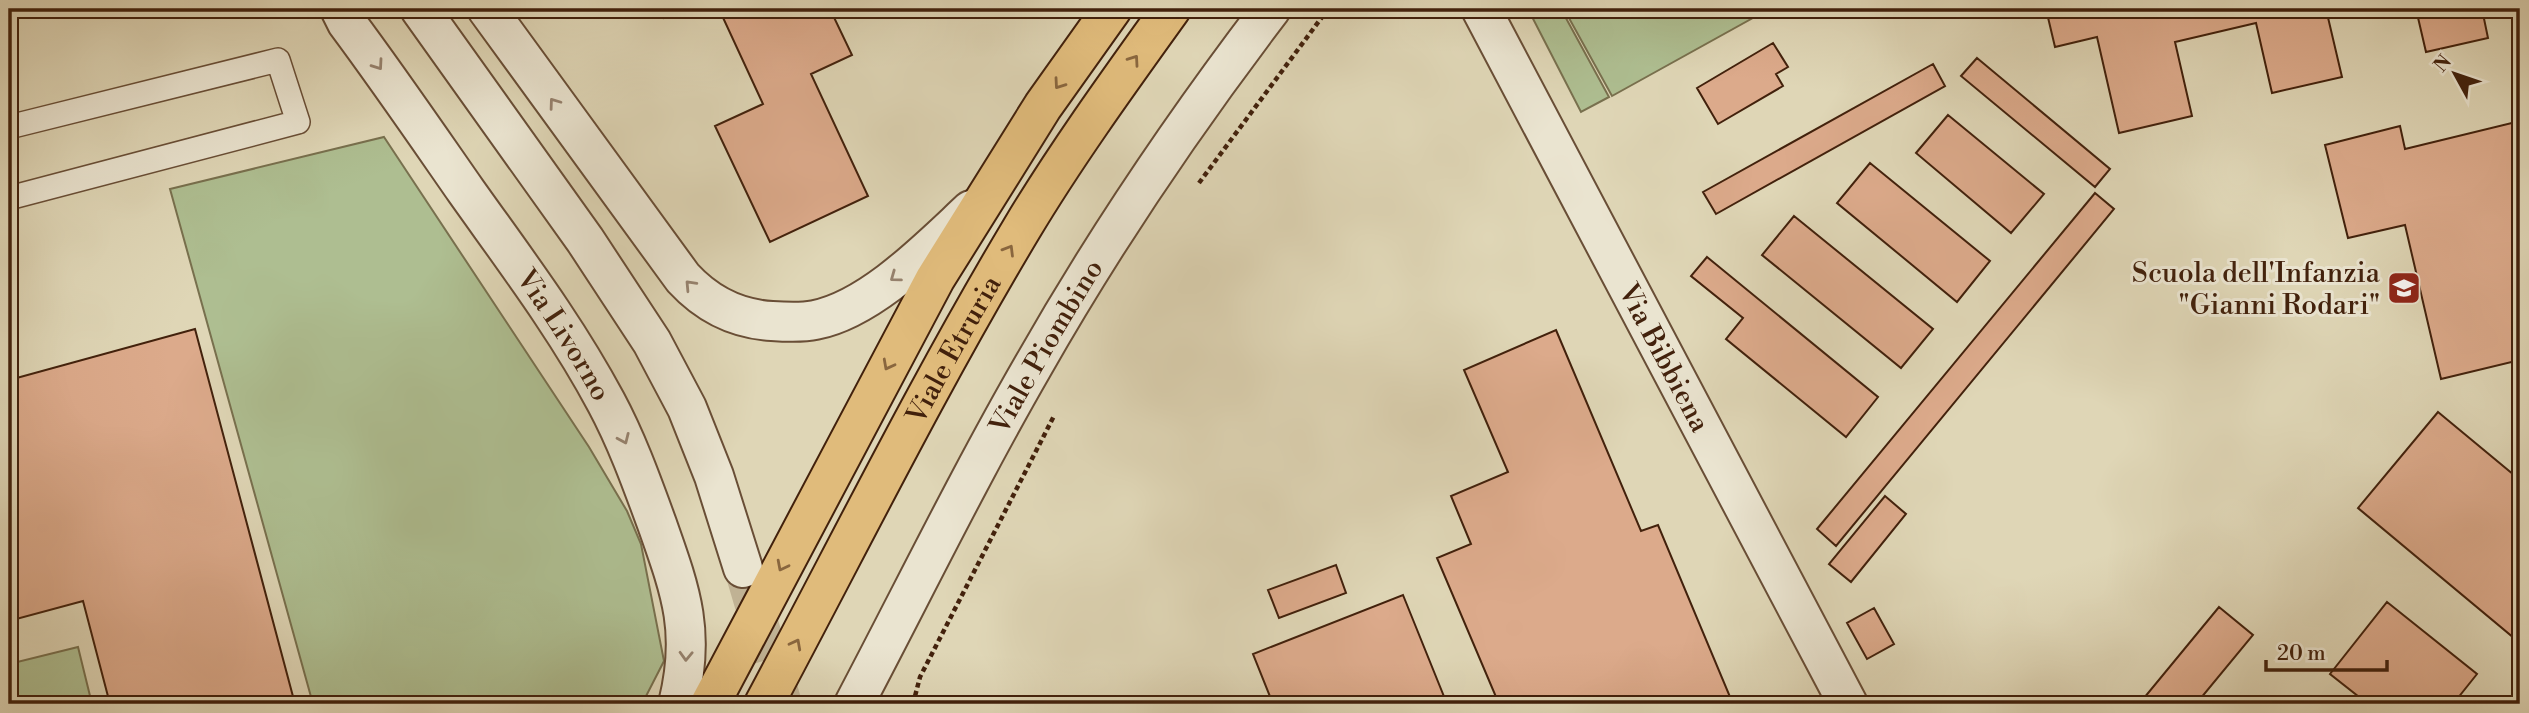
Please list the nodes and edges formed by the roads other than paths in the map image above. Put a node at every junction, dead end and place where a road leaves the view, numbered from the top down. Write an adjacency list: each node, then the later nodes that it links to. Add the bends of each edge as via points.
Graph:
1 (340, 9): 13 (street, Via Livorno, one-way to 13, via 567,334 619,428 655,520 687,627 687,663)
2 (420, 9): 11 (street, via 652,342 696,431)
3 (487, 9): 10 (street, one-way to 3, via 899,275 839,313 789,323 727,311 696,293 682,278)
4 (1112, 9): 10 (main road, Viale Etruria, one-way to 10)
5 (1171, 9): 15 (main road, Viale Etruria, one-way to 5, via 999,268)
6 (1271, 9): 12 (street, Viale Piombino, via 1198,106 1109,239 1006,414)
7 (1481, 9): 18 (street, Via Bibbiena)
8 (9, 127): 9 (lane, via 278,60 298,122)
9 (9, 198)
10 (983, 200): 14 (main road, Viale Etruria, one-way to 14, via 891,360)
11 (743, 568)
12 (888, 639): 16 (street, Viale Piombino); 17 (street)
13 (678, 704)
14 (710, 704)
15 (764, 704)
16 (854, 704)
17 (887, 704)
18 (1848, 704)

